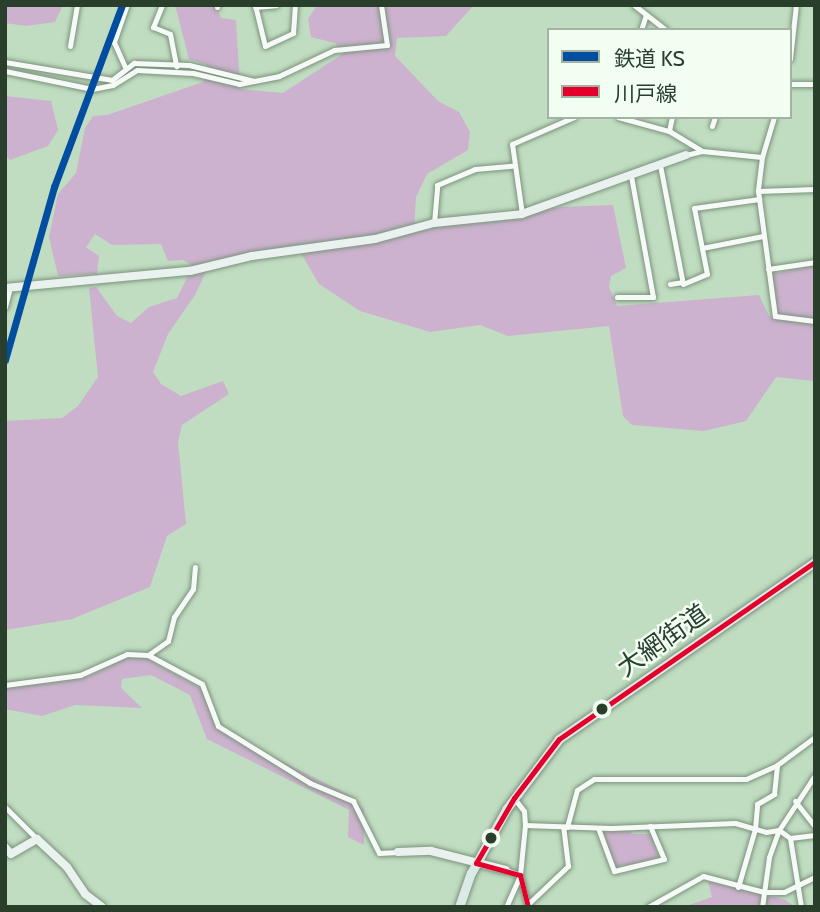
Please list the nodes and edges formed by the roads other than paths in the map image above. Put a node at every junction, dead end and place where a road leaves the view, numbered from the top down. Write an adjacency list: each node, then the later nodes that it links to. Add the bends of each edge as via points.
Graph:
1 (77, 5): 14 (street)
2 (127, 5): 16 (street, via 114,41)
3 (162, 5): 17 (street, via 153,27 170,34)
4 (276, 5): 9 (street)
5 (295, 5): 9 (street, via 293,33 265,46)
6 (381, 5): 20 (street, via 387,45 334,50 279,76)
7 (634, 5): 10 (street)
8 (796, 5): 13 (street)
9 (255, 6)
10 (646, 15): 11 (street); 12 (street)
11 (642, 28)
12 (663, 28)
13 (792, 41)
14 (70, 46)
15 (5, 62): 16 (street, via 112,80)
16 (125, 66): 17 (street); 19 (street)
17 (176, 66): 20 (street)
18 (5, 71): 19 (street, via 92,89 113,85)
19 (128, 74): 20 (street, via 137,70 185,73 239,84)
20 (254, 81)
21 (815, 83): 22 (street)
22 (792, 84)
23 (568, 119): 34 (street, via 512,144)
24 (625, 119): 29 (street)
25 (672, 119): 29 (street)
26 (714, 119): 28 (street)
27 (773, 119): 32 (street)
28 (712, 126)
29 (669, 131): 30 (street)
30 (702, 151): 31 (street); 32 (street)
31 (686, 155): 33 (street)
32 (762, 156): 37 (street)
33 (660, 165): 35 (street); 45 (street)
34 (512, 166): 39 (street); 40 (street, via 475,169 437,185)
35 (631, 176): 39 (street); 49 (street)
36 (815, 189): 37 (street)
37 (758, 191): 38 (street)
38 (759, 199): 41 (street); 42 (street, via 694,208)
39 (522, 214): 40 (street)
40 (433, 223): 47 (street, via 375,239 252,256 190,271)
41 (764, 236): 42 (street); 44 (street)
42 (702, 248): 45 (street, via 706,277)
43 (815, 262): 44 (street)
44 (768, 269): 52 (street, via 775,316)
45 (682, 282): 46 (street)
46 (670, 284)
47 (10, 287): 51 (street)
48 (617, 297): 49 (street)
49 (653, 297): 50 (street)
50 (661, 297)
51 (5, 307)
52 (815, 321)
53 (815, 562): 60 (main road, 大網街道, via 566,733)
54 (195, 567): 55 (street, via 192,589 174,617 168,641)
55 (148, 655): 56 (street, via 127,654 80,675); 74 (street, via 202,684 218,726 310,783 353,801 368,823 376,850 386,855)
56 (5, 685)
57 (815, 737): 58 (street)
58 (777, 765): 65 (street, via 746,779 594,779 577,790); 68 (street, via 774,794 757,804)
59 (814, 778): 61 (street)
60 (514, 798): 63 (street, via 524,811); 75 (main road, 大網街道)
61 (795, 801): 66 (street); 69 (street)
62 (5, 807): 72 (street)
63 (525, 825): 65 (street); 77 (street)
64 (650, 826): 67 (street); 67 (street, via 664,859 614,871); 68 (street, via 722,823)
65 (565, 827): 67 (street); 82 (street, via 568,866)
66 (815, 827)
67 (598, 828)
68 (755, 829): 69 (street); 80 (street)
69 (779, 830): 71 (street); 81 (street)
70 (815, 835): 71 (street)
71 (790, 838): 79 (street)
72 (37, 839): 73 (street, via 12,854); 83 (street)
73 (5, 847)
74 (398, 852): 75 (street, via 431,850)
75 (476, 863): 76 (street); 84 (main road, 大網街道)
76 (506, 870): 77 (street)
77 (520, 875): 82 (street); 85 (street)
78 (815, 877): 79 (street)
79 (797, 885): 81 (street); 88 (street)
80 (738, 887): 81 (street); 86 (street, via 703,876)
81 (764, 892): 87 (street)
82 (527, 906)
83 (102, 907)
84 (459, 907)
85 (506, 907)
86 (648, 907)
87 (762, 907)
88 (801, 907)

